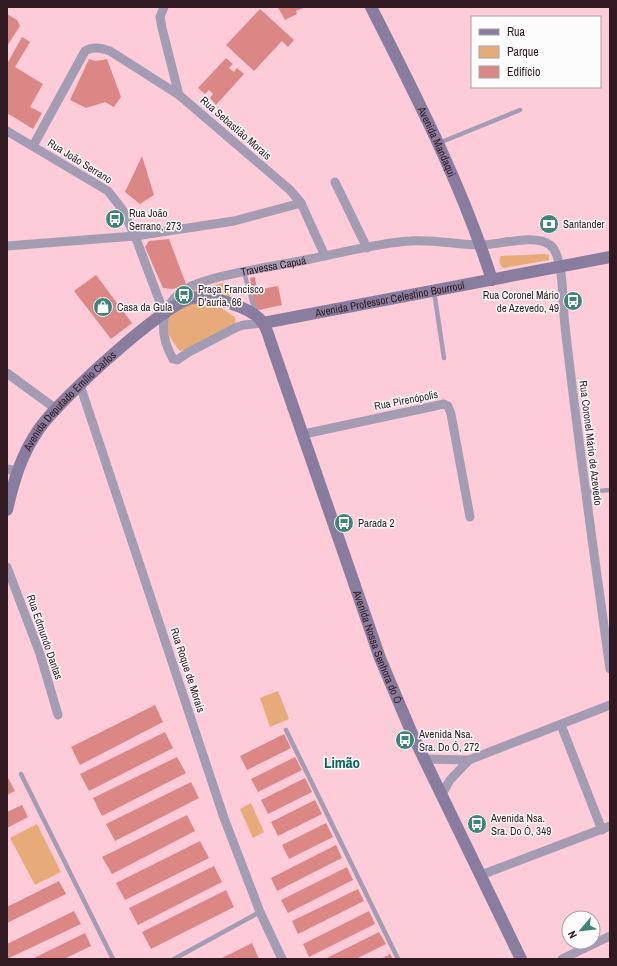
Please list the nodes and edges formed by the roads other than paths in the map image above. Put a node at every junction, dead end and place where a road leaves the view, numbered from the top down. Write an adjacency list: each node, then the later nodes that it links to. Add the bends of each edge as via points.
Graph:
1 (164, 7): 3 (street, via 160,17)
2 (371, 7): 6 (main road, Avenida Mandaqui)
3 (179, 95): 7 (street, Rua Sebastião Morais, via 110,51 88,48 84,51); 9 (street, Rua Sebastião Morais, via 290,190)
4 (520, 110): 6 (lane)
5 (7, 131): 7 (street, Rua João Serrano)
6 (438, 143): 11 (main road, Avenida Mandaqui)
7 (33, 146): 10 (street, Rua João Serrano, via 108,191 122,209)
8 (335, 182): 13 (street)
9 (301, 204): 10 (street, via 234,221); 14 (street, Rua Sebastião Morais)
10 (135, 236): 12 (street); 20 (street, Rua João Serrano)
11 (481, 245): 13 (street, Travessa Capuá, via 430,240); 16 (street, Travessa Capuá, via 535,240 546,242 557,253); 18 (main road, Avenida Mandaqui)
12 (7, 246)
13 (368, 248): 14 (street, Travessa Capuá)
14 (325, 256): 17 (street, Travessa Capuá)
15 (610, 257): 16 (main road, Avenida Professor Celestino Bourroul)
16 (561, 267): 18 (main road, Avenida Professor Celestino Bourroul); 29 (street, Rua Coronel Mário de Azevedo, via 562,303)
17 (244, 272): 20 (street, Travessa Capuá, via 188,288 173,300); 21 (lane)
18 (492, 280): 19 (main road, Avenida Professor Celestino Bourroul)
19 (434, 291): 21 (main road, Avenida Professor Celestino Bourroul); 22 (lane)
20 (164, 313): 21 (main road, via 186,300 210,297); 21 (street, via 163,331 166,346 174,360 237,327); 24 (main road, Avenida Deputado Emílio Carlos)
21 (259, 319): 26 (main road, Avenida Nossa Senhora do Ó)
22 (444, 358)
23 (7, 373): 25 (street)
24 (80, 385): 25 (main road, Avenida Deputado Emílio Carlos); 44 (street, Rua Roque de Morais, via 224,818)
25 (56, 409): 27 (main road, Avenida Deputado Emílio Carlos, via 34,436)
26 (304, 434): 31 (street, Rua Pirenópolis, via 444,404 448,406); 38 (main road, Avenida Nossa Senhora do Ó, via 380,658)
27 (12, 470): 30 (main road, Avenida Deputado Emílio Carlos)
28 (610, 490): 29 (lane)
29 (585, 492): 33 (street, Rua Coronel Mário de Azevedo)
30 (7, 510)
31 (470, 517)
32 (7, 567): 35 (street, Rua Edmundo Dantas, via 40,654)
33 (610, 669)
34 (610, 705): 36 (street)
35 (58, 715)
36 (561, 725): 39 (street); 42 (street)
37 (286, 730): 49 (lane)
38 (424, 759): 39 (street); 41 (main road, Avenida Nossa Senhora do Ó)
39 (469, 760): 41 (street, via 450,780)
40 (21, 774): 46 (lane)
41 (442, 794): 43 (main road, Avenida Nossa Senhora do Ó)
42 (606, 828): 43 (street)
43 (481, 875): 50 (main road, Avenida Nossa Senhora do Ó)
44 (260, 912): 47 (lane); 48 (street, Rua Roque de Morais)
45 (610, 936): 51 (street)
46 (113, 959)
47 (174, 959)
48 (282, 959)
49 (398, 959)
50 (522, 959)
51 (562, 959)

